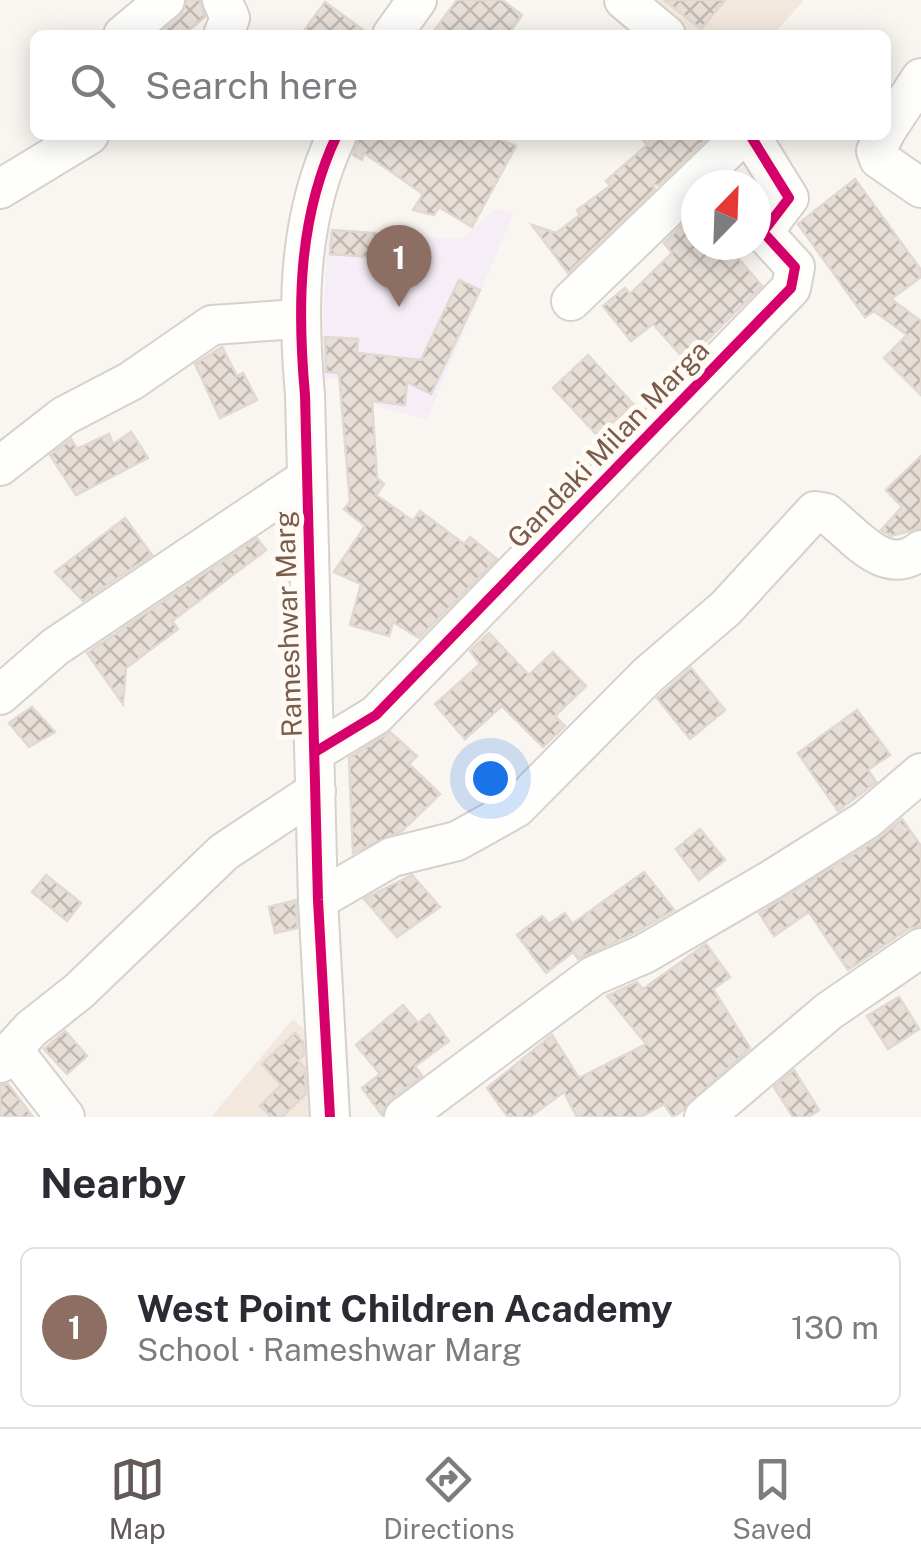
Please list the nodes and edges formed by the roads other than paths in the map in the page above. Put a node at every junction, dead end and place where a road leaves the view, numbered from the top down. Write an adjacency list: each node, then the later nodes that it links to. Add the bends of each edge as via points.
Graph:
1 (165, 0): 5 (street)
2 (222, 0): 6 (street, via 230,18)
3 (417, 0): 7 (street)
4 (624, 0): 8 (street)
5 (129, 30)
6 (224, 30)
7 (396, 30)
8 (660, 30)
9 (921, 78): 10 (street)
10 (891, 124)
11 (81, 140): 17 (street)
12 (335, 140): 19 (street, Rameshwar Marg, via 305,238)
13 (737, 140): 18 (street)
14 (753, 140): 24 (street, Gandaki Milan Marga, via 789,198 763,232 795,267 791,288 376,715)
15 (882, 140): 16 (street, via 879,159)
16 (921, 188)
17 (0, 190)
18 (570, 301)
19 (298, 319): 20 (street, via 212,325 131,381 64,416); 21 (street, Rameshwar Marg)
20 (0, 466)
21 (307, 478): 23 (street, via 55,647); 24 (street, Rameshwar Marg)
22 (921, 550): 27 (street, via 894,562 815,511 726,608 648,675 516,808 458,841 392,857)
23 (0, 695)
24 (314, 752): 26 (street, Rameshwar Marg)
25 (921, 774): 32 (street, via 866,820 771,880 644,954 592,976)
26 (316, 791): 27 (street, Rameshwar Marg); 29 (street, via 224,852)
27 (318, 900): 31 (street, Rameshwar Marg)
28 (921, 948): 33 (street, via 829,1011)
29 (6, 1056): 30 (street)
30 (65, 1117)
31 (330, 1117)
32 (404, 1117)
33 (704, 1117)

